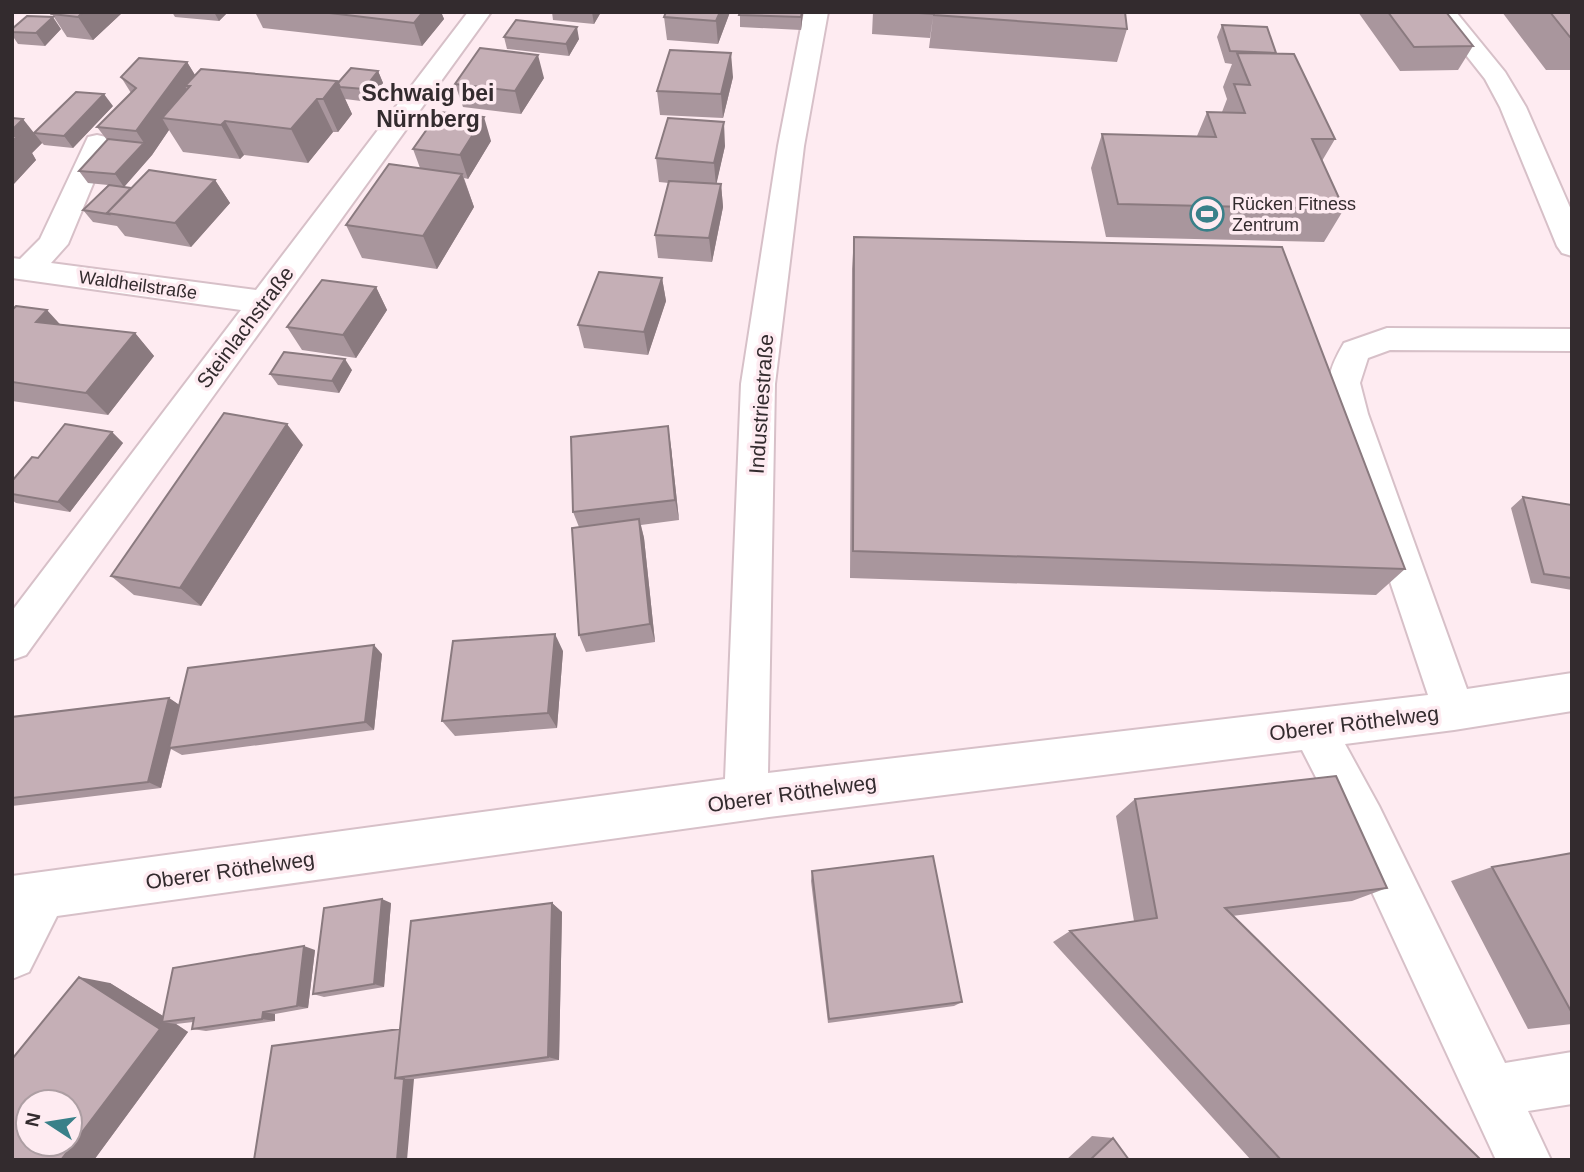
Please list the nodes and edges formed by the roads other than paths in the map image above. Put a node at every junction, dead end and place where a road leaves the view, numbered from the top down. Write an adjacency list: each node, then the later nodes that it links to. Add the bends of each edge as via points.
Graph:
1 (480, 12): 7 (street, Steinlachstraße)
2 (816, 12): 13 (street, Industriestraße, via 758,384)
3 (1443, 12): 5 (street, via 1496,77)
4 (97, 143): 6 (street, via 52,244)
5 (1568, 230)
6 (19, 269): 7 (street, Waldheilstraße)
7 (264, 302): 9 (street, Steinlachstraße)
8 (1572, 340): 11 (street, via 1387,339 1355,351 1343,383)
9 (12, 642)
10 (1572, 692): 11 (street, Oberer Röthelweg)
11 (1454, 711): 12 (street, Oberer Röthelweg)
12 (1313, 728): 13 (street, Oberer Röthelweg); 17 (street, via 1363,822)
13 (746, 799): 14 (street, Oberer Röthelweg)
14 (27, 898): 15 (street)
15 (12, 955)
16 (1572, 1078): 17 (street)
17 (1491, 1091): 18 (street)
18 (1524, 1160)

